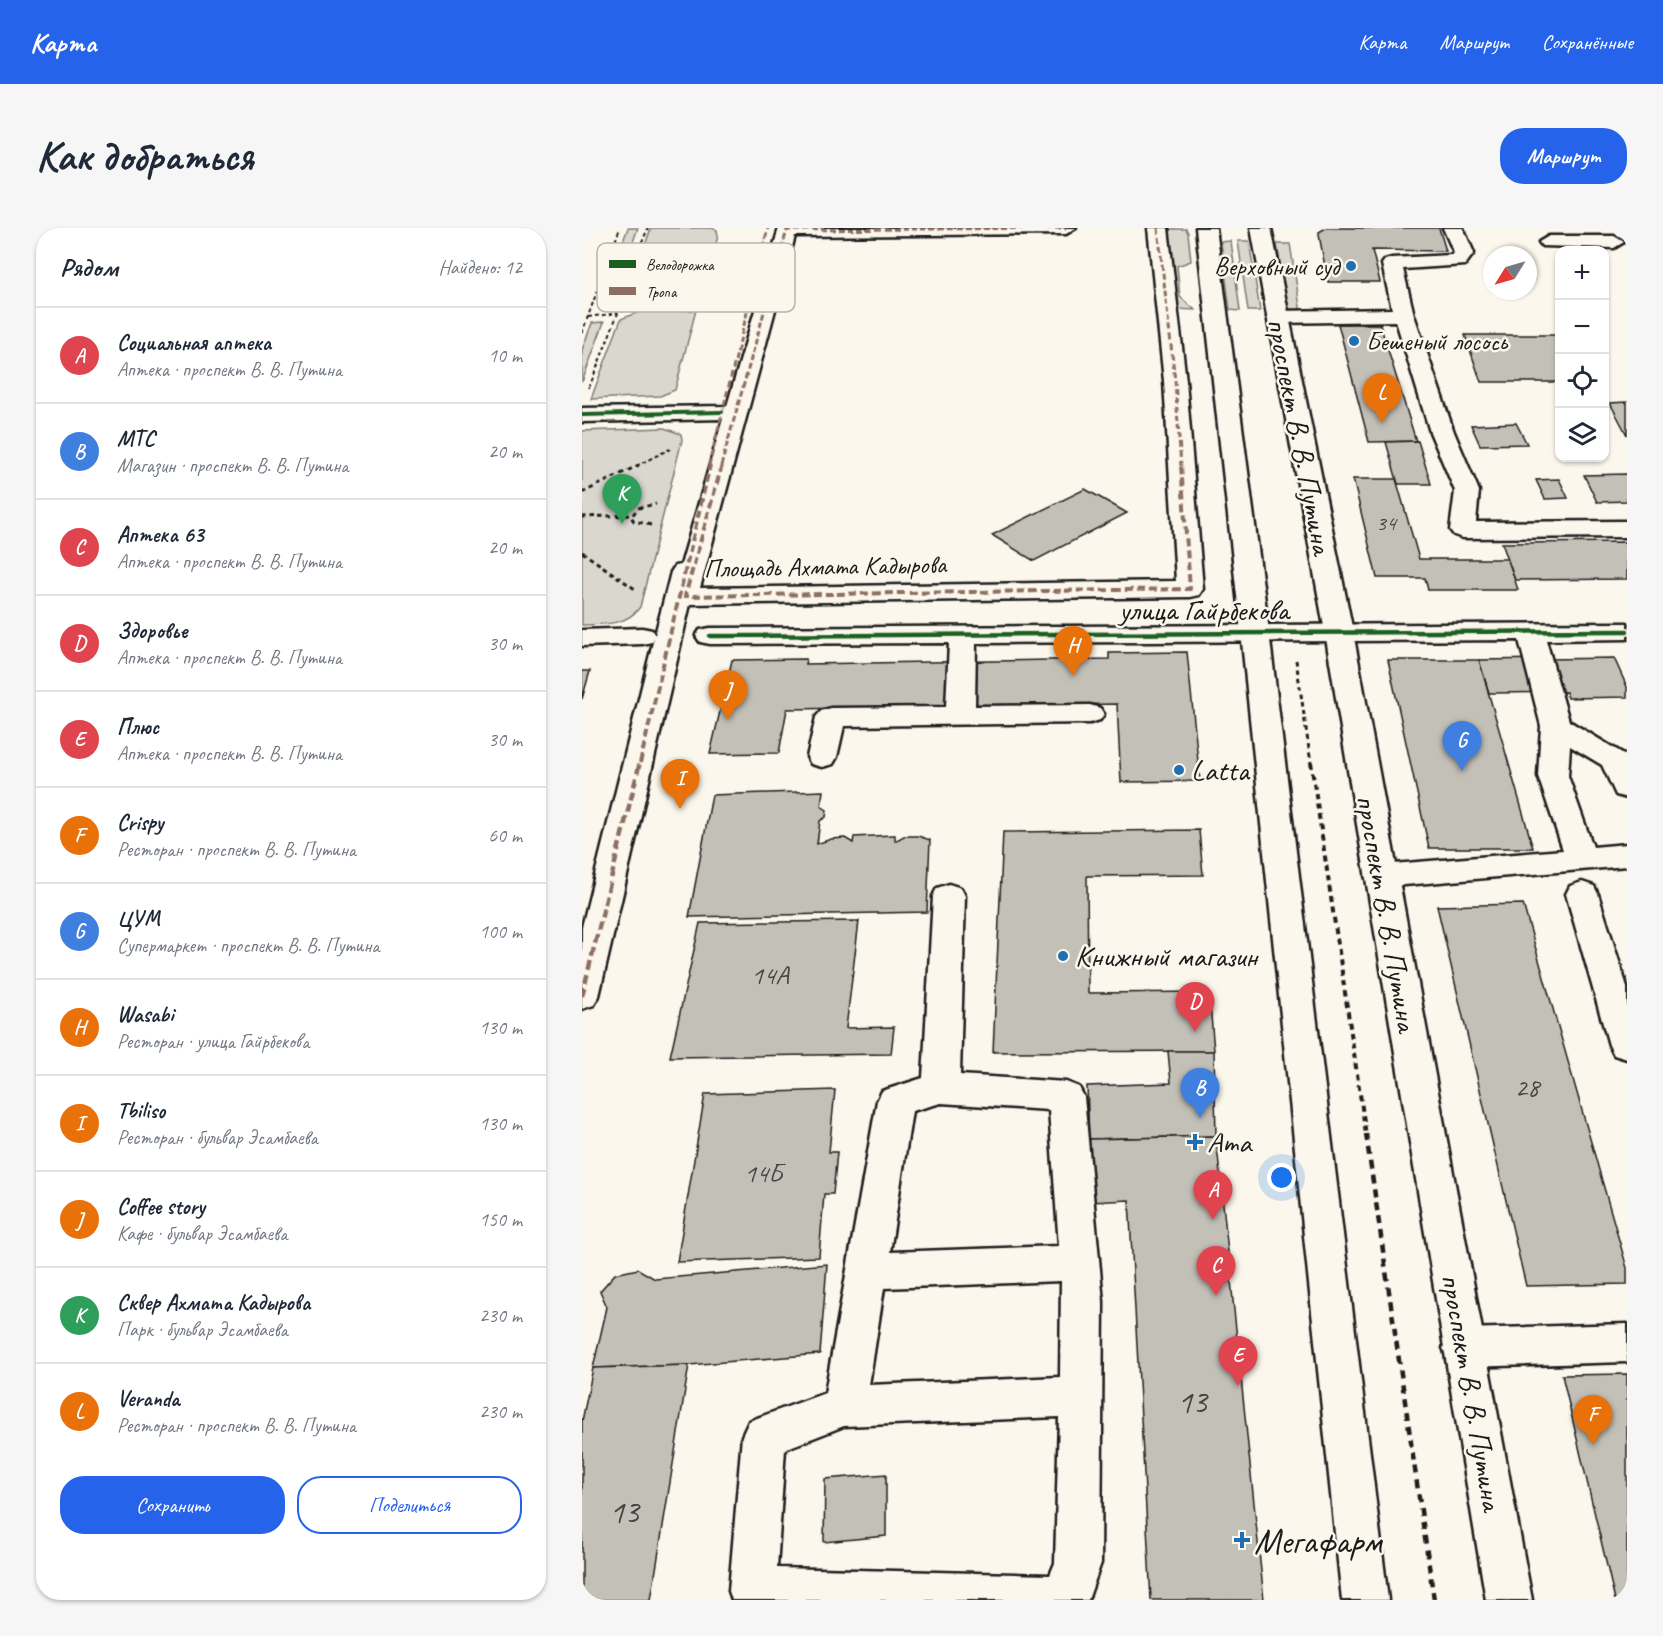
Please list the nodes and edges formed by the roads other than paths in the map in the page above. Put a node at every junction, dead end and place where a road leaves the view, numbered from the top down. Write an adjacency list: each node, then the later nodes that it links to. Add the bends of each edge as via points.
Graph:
1 (768, 228): 8 (street)
2 (1066, 228): 9 (street, Площадь Ахмата Кадырова, via 787,230)
3 (1158, 228): 13 (street, Площадь Ахмата Кадырова, via 1175,381 1190,589 686,596)
4 (1206, 228): 21 (street, проспект В. В. Путина)
5 (1261, 228): 15 (street, проспект В. В. Путина)
6 (1454, 228): 14 (street, via 1464,253 1458,261 1392,264)
7 (1546, 235): 10 (street); 11 (street)
8 (764, 243)
9 (783, 243)
10 (1621, 248)
11 (1555, 252)
12 (747, 312): 16 (street)
13 (764, 312)
14 (1404, 315): 15 (street); 18 (street, via 1442,432 1467,491 1463,530)
15 (1277, 317): 22 (street, проспект В. В. Путина)
16 (722, 412): 17 (street); 37 (street)
17 (582, 415)
18 (1627, 529)
19 (1530, 631): 20 (street, улица Гайрбекова); 22 (street, улица Гайрбекова); 29 (street)
20 (1627, 631)
21 (1255, 632): 22 (street, улица Гайрбекова); 23 (street, улица Гайрбекова); 47 (street, проспект В. В. Путина)
22 (1339, 632): 34 (street, проспект В. В. Путина)
23 (963, 634): 25 (street, улица Гайрбекова); 28 (street)
24 (642, 636): 26 (street)
25 (710, 636)
26 (582, 638)
27 (1090, 714): 28 (street)
28 (960, 715): 30 (street, via 831,717)
29 (1556, 726): 31 (street, via 1614,759); 33 (street, via 1553,776)
30 (822, 757)
31 (1627, 789)
32 (1627, 855): 33 (street)
33 (1581, 857): 34 (street)
34 (1380, 876): 43 (street, проспект В. В. Путина)
35 (1582, 894): 38 (street)
36 (949, 896): 39 (street)
37 (582, 996)
38 (1627, 1045)
39 (942, 1088): 40 (street, via 1066,1096); 41 (street, via 895,1101)
40 (1080, 1263): 41 (street); 44 (street)
41 (866, 1271): 45 (street)
42 (1627, 1343): 43 (street)
43 (1464, 1348): 48 (street, проспект В. В. Путина)
44 (1081, 1396): 45 (street); 46 (street, via 1078,1563 1065,1599)
45 (844, 1406): 46 (street, via 764,1436 752,1591)
46 (951, 1598)
47 (1365, 1600)
48 (1509, 1600)

